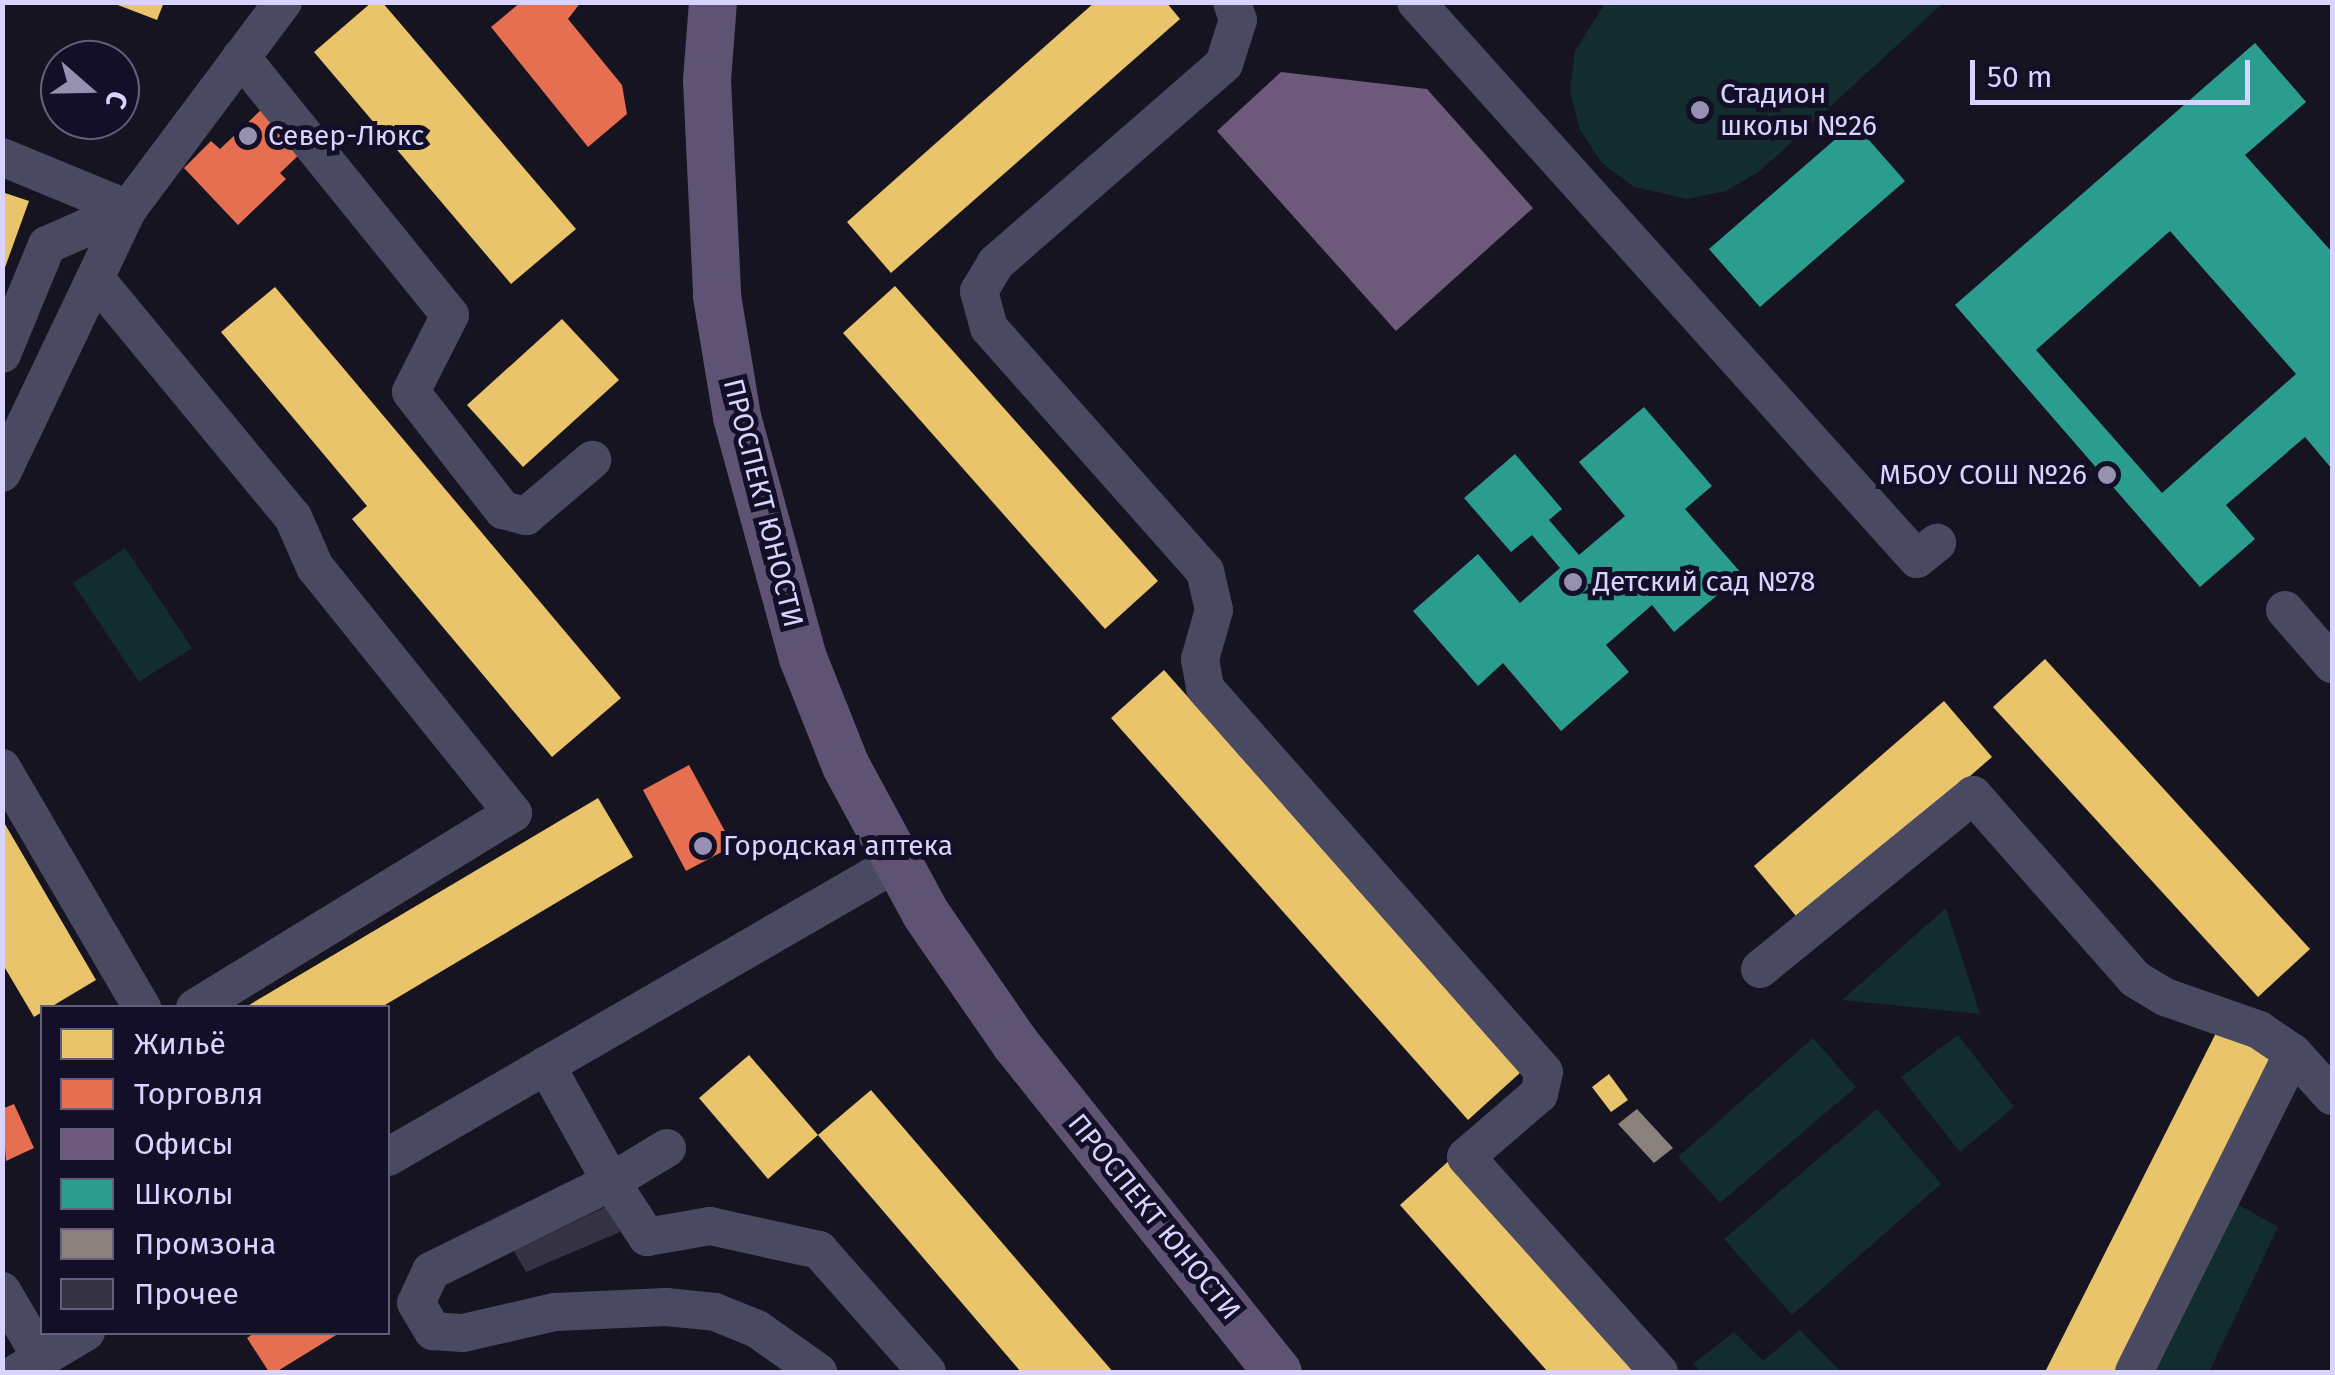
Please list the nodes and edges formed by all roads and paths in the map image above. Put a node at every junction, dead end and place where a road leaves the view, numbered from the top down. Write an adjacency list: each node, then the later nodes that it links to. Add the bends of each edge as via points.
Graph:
1 (284, 2): 5 (street)
2 (713, 2): 16 (main road, ПРОСПЕКТ ЮНОСТИ, via 707,80 717,296 736,417 804,658 846,766)
3 (1232, 2): 32 (street, via 1238,20 1224,64 996,263 979,291 989,328 1204,570 1214,610 1200,659 1205,688 1544,1072 1539,1094 1466,1157)
4 (1416, 2): 12 (street, via 1917,559)
5 (240, 57): 7 (street); 10 (street, via 450,315 411,392 503,510 526,516)
6 (2, 157): 7 (street)
7 (128, 209): 8 (street); 9 (street, via 48,245)
8 (95, 278): 11 (street); 19 (street, via 293,517 315,567 513,813)
9 (2, 354)
10 (592, 460)
11 (2, 473)
12 (1937, 543)
13 (2285, 610): 14 (street)
14 (2332, 664)
15 (2, 768): 18 (street)
16 (896, 863): 21 (street); 31 (main road, ПРОСПЕКТ ЮНОСТИ, via 1016,1043)
17 (1760, 970): 20 (street, via 1973,794 2136,979 2165,998 2259,1030)
18 (140, 1005)
19 (200, 1005)
20 (2293, 1053): 22 (street); 33 (street)
21 (546, 1065): 24 (street); 25 (street)
22 (2332, 1096)
23 (668, 1148): 25 (street)
24 (390, 1156)
25 (612, 1182): 29 (street, via 431,1271 416,1303 433,1332 463,1333 556,1312 715,1312 757,1329); 30 (street, via 647,1238 710,1226 818,1250)
26 (2, 1291): 28 (street)
27 (81, 1335): 28 (street)
28 (30, 1366)
29 (818, 1372)
30 (927, 1372)
31 (1278, 1372)
32 (1660, 1372)
33 (2134, 1372)

